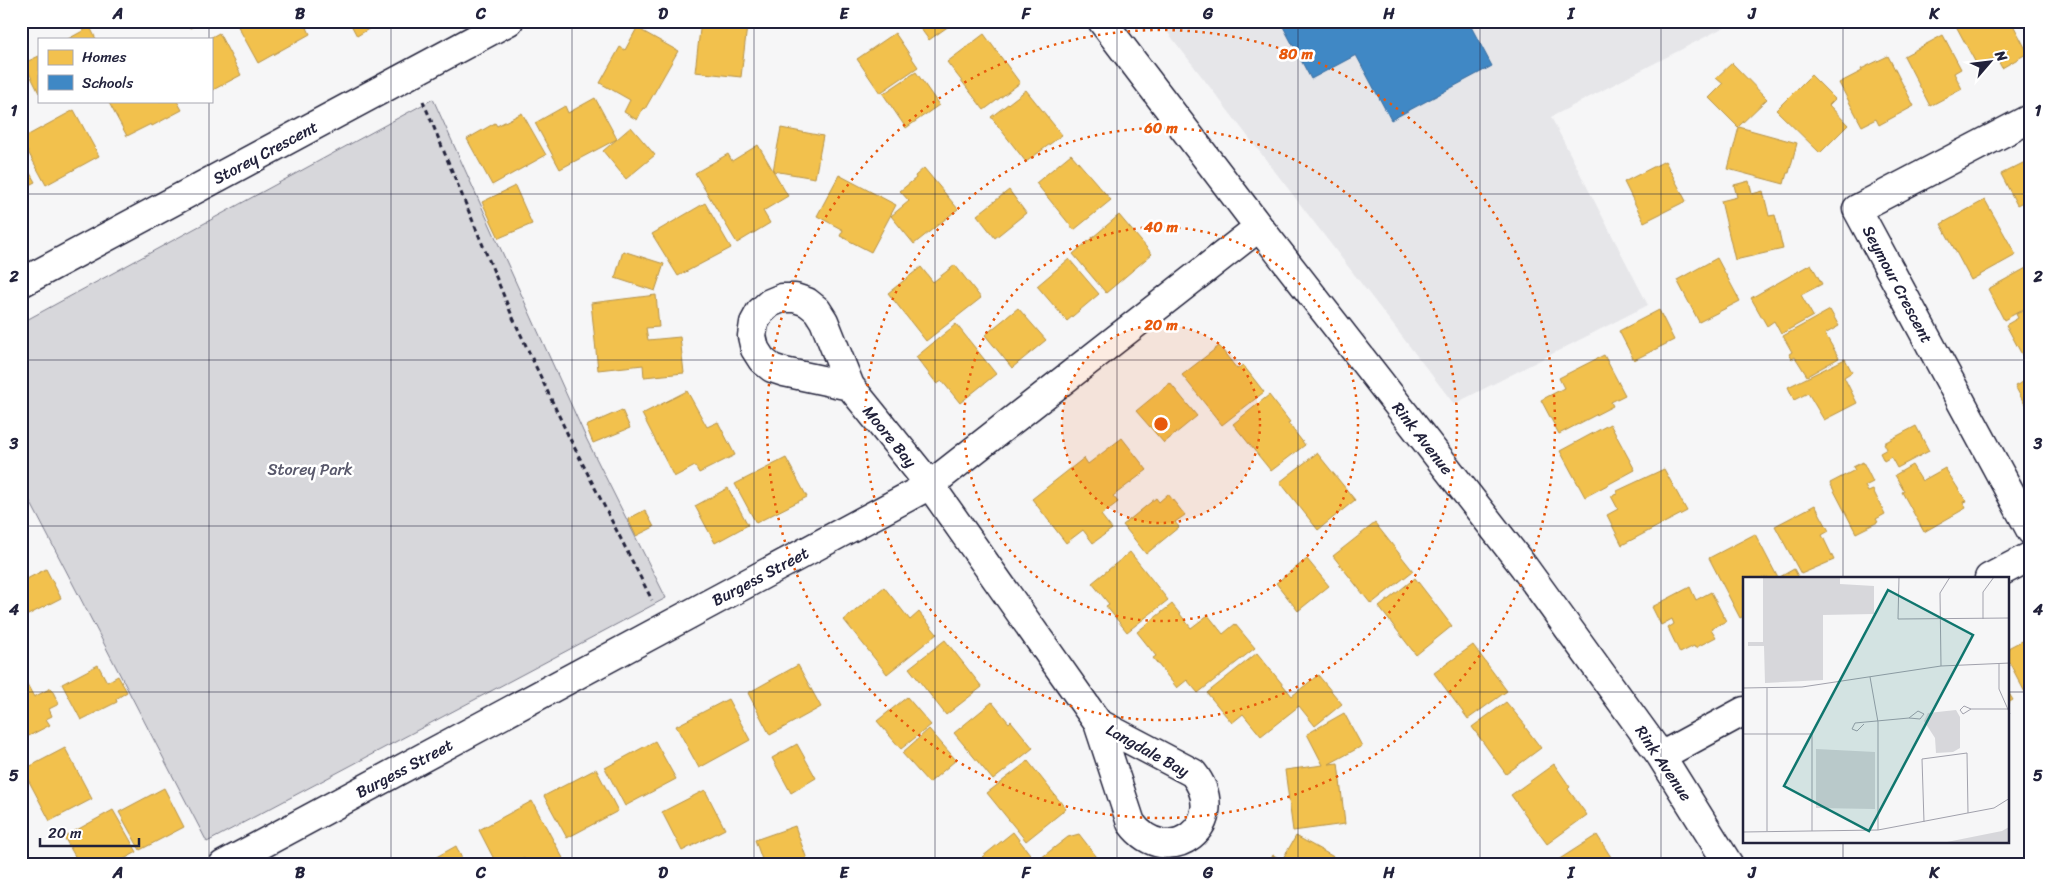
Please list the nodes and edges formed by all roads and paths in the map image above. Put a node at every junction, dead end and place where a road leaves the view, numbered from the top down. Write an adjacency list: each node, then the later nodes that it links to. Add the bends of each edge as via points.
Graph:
1 (509, 21): 3 (street, Storey Crescent)
2 (1102, 21): 5 (street, Rink Avenue)
3 (409, 75): 6 (street, Storey Crescent); 12 (path, via 428,110 513,318 568,435)
4 (2031, 118): 9 (street, Seymour Crescent, via 1857,209)
5 (1259, 227): 8 (street, Burgess Street); 15 (street, Rink Avenue, via 1524,567)
6 (21, 283)
7 (850, 386): 8 (street, Moore Bay)
8 (930, 485): 12 (street, Burgess Street); 14 (street, Langdale Bay)
9 (2031, 531)
10 (2031, 556): 11 (street)
11 (1991, 577)
12 (666, 627): 16 (street, Burgess Street)
13 (1743, 712): 15 (street)
14 (1098, 723): 14 (street, Langdale Bay, via 1131,823 1140,834 1166,844 1192,835 1206,812 1202,784 1193,773)
15 (1661, 756): 17 (street, Rink Avenue)
16 (223, 865)
17 (1729, 865)

